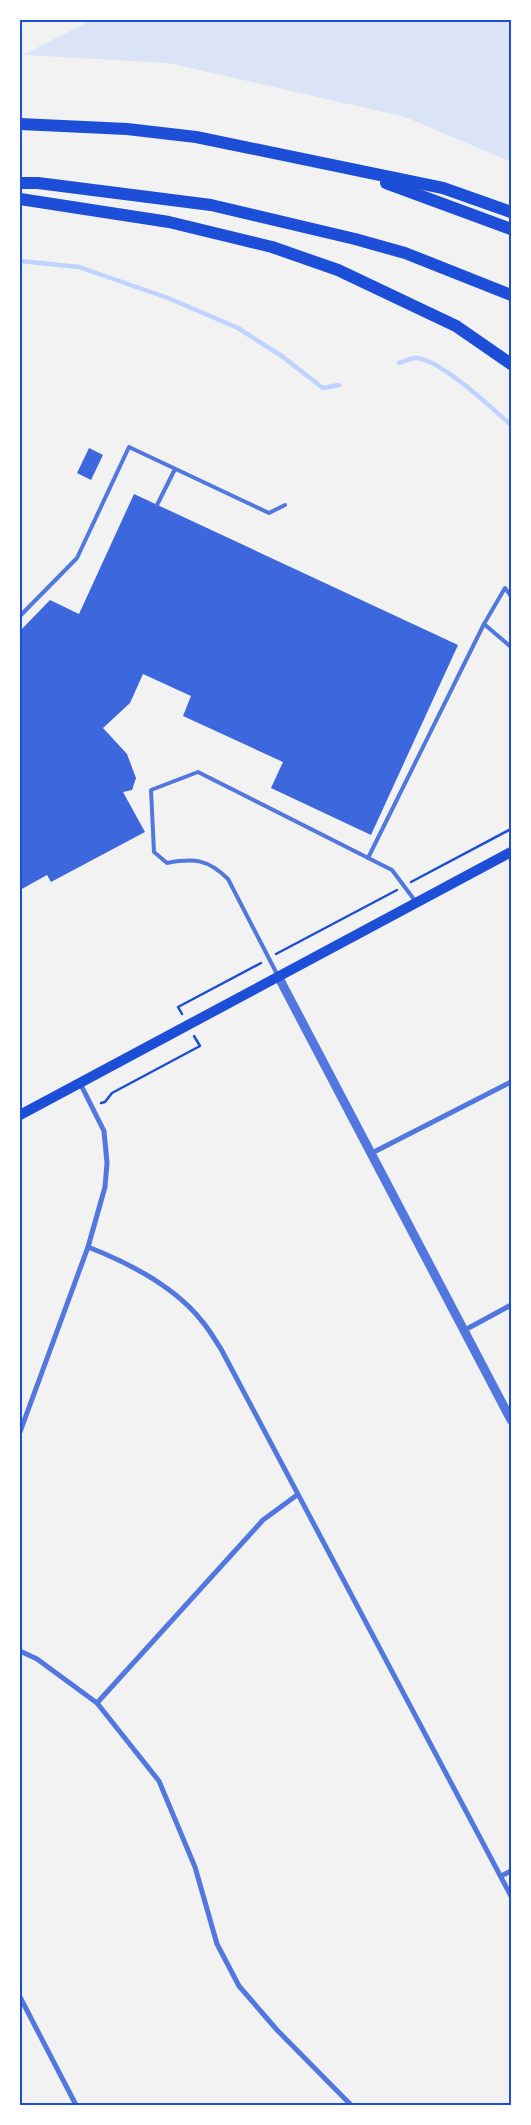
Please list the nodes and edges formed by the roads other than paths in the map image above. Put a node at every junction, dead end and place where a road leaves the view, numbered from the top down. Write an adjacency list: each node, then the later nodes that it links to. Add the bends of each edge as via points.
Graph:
1 (20, 124): 2 (highway, via 161,132)
2 (277, 154): 5 (highway, via 443,188); 6 (highway, via 400,187)
3 (20, 184): 7 (highway, via 211,205 405,253)
4 (20, 199): 8 (highway, via 169,222 272,247 338,270 448,322)
5 (511, 212)
6 (511, 229)
7 (511, 295)
8 (511, 364)
9 (175, 469): 10 (lane); 11 (lane, via 269,513); 13 (lane, via 129,447 77,558)
10 (157, 505)
11 (285, 505)
12 (511, 596): 14 (lane, via 505,588)
13 (20, 616)
14 (484, 624): 15 (lane); 17 (lane)
15 (511, 647)
16 (511, 852): 18 (main road)
17 (368, 858): 18 (lane, via 392,870); 19 (lane, via 198,772 152,790 154,852 167,863 187,859 216,867 228,879)
18 (416, 903): 19 (main road)
19 (278, 976): 20 (main road); 23 (street)
20 (80, 1082): 22 (main road); 24 (street, via 104,1131 108,1163 105,1187)
21 (511, 1082): 23 (street)
22 (20, 1115)
23 (370, 1154): 26 (street)
24 (88, 1247): 28 (street); 29 (street, via 150,1277 201,1320 221,1349)
25 (511, 1305): 26 (street)
26 (462, 1331): 27 (street)
27 (511, 1420)
28 (20, 1432)
29 (297, 1495): 31 (street, via 263,1520); 33 (street)
30 (20, 1651): 31 (street, via 38,1659)
31 (98, 1703): 37 (street, via 159,1781 195,1867 217,1944 239,1986)
32 (511, 1871): 33 (street)
33 (501, 1876): 34 (street)
34 (511, 1896)
35 (20, 1997): 36 (street)
36 (76, 2105)
37 (351, 2105)

